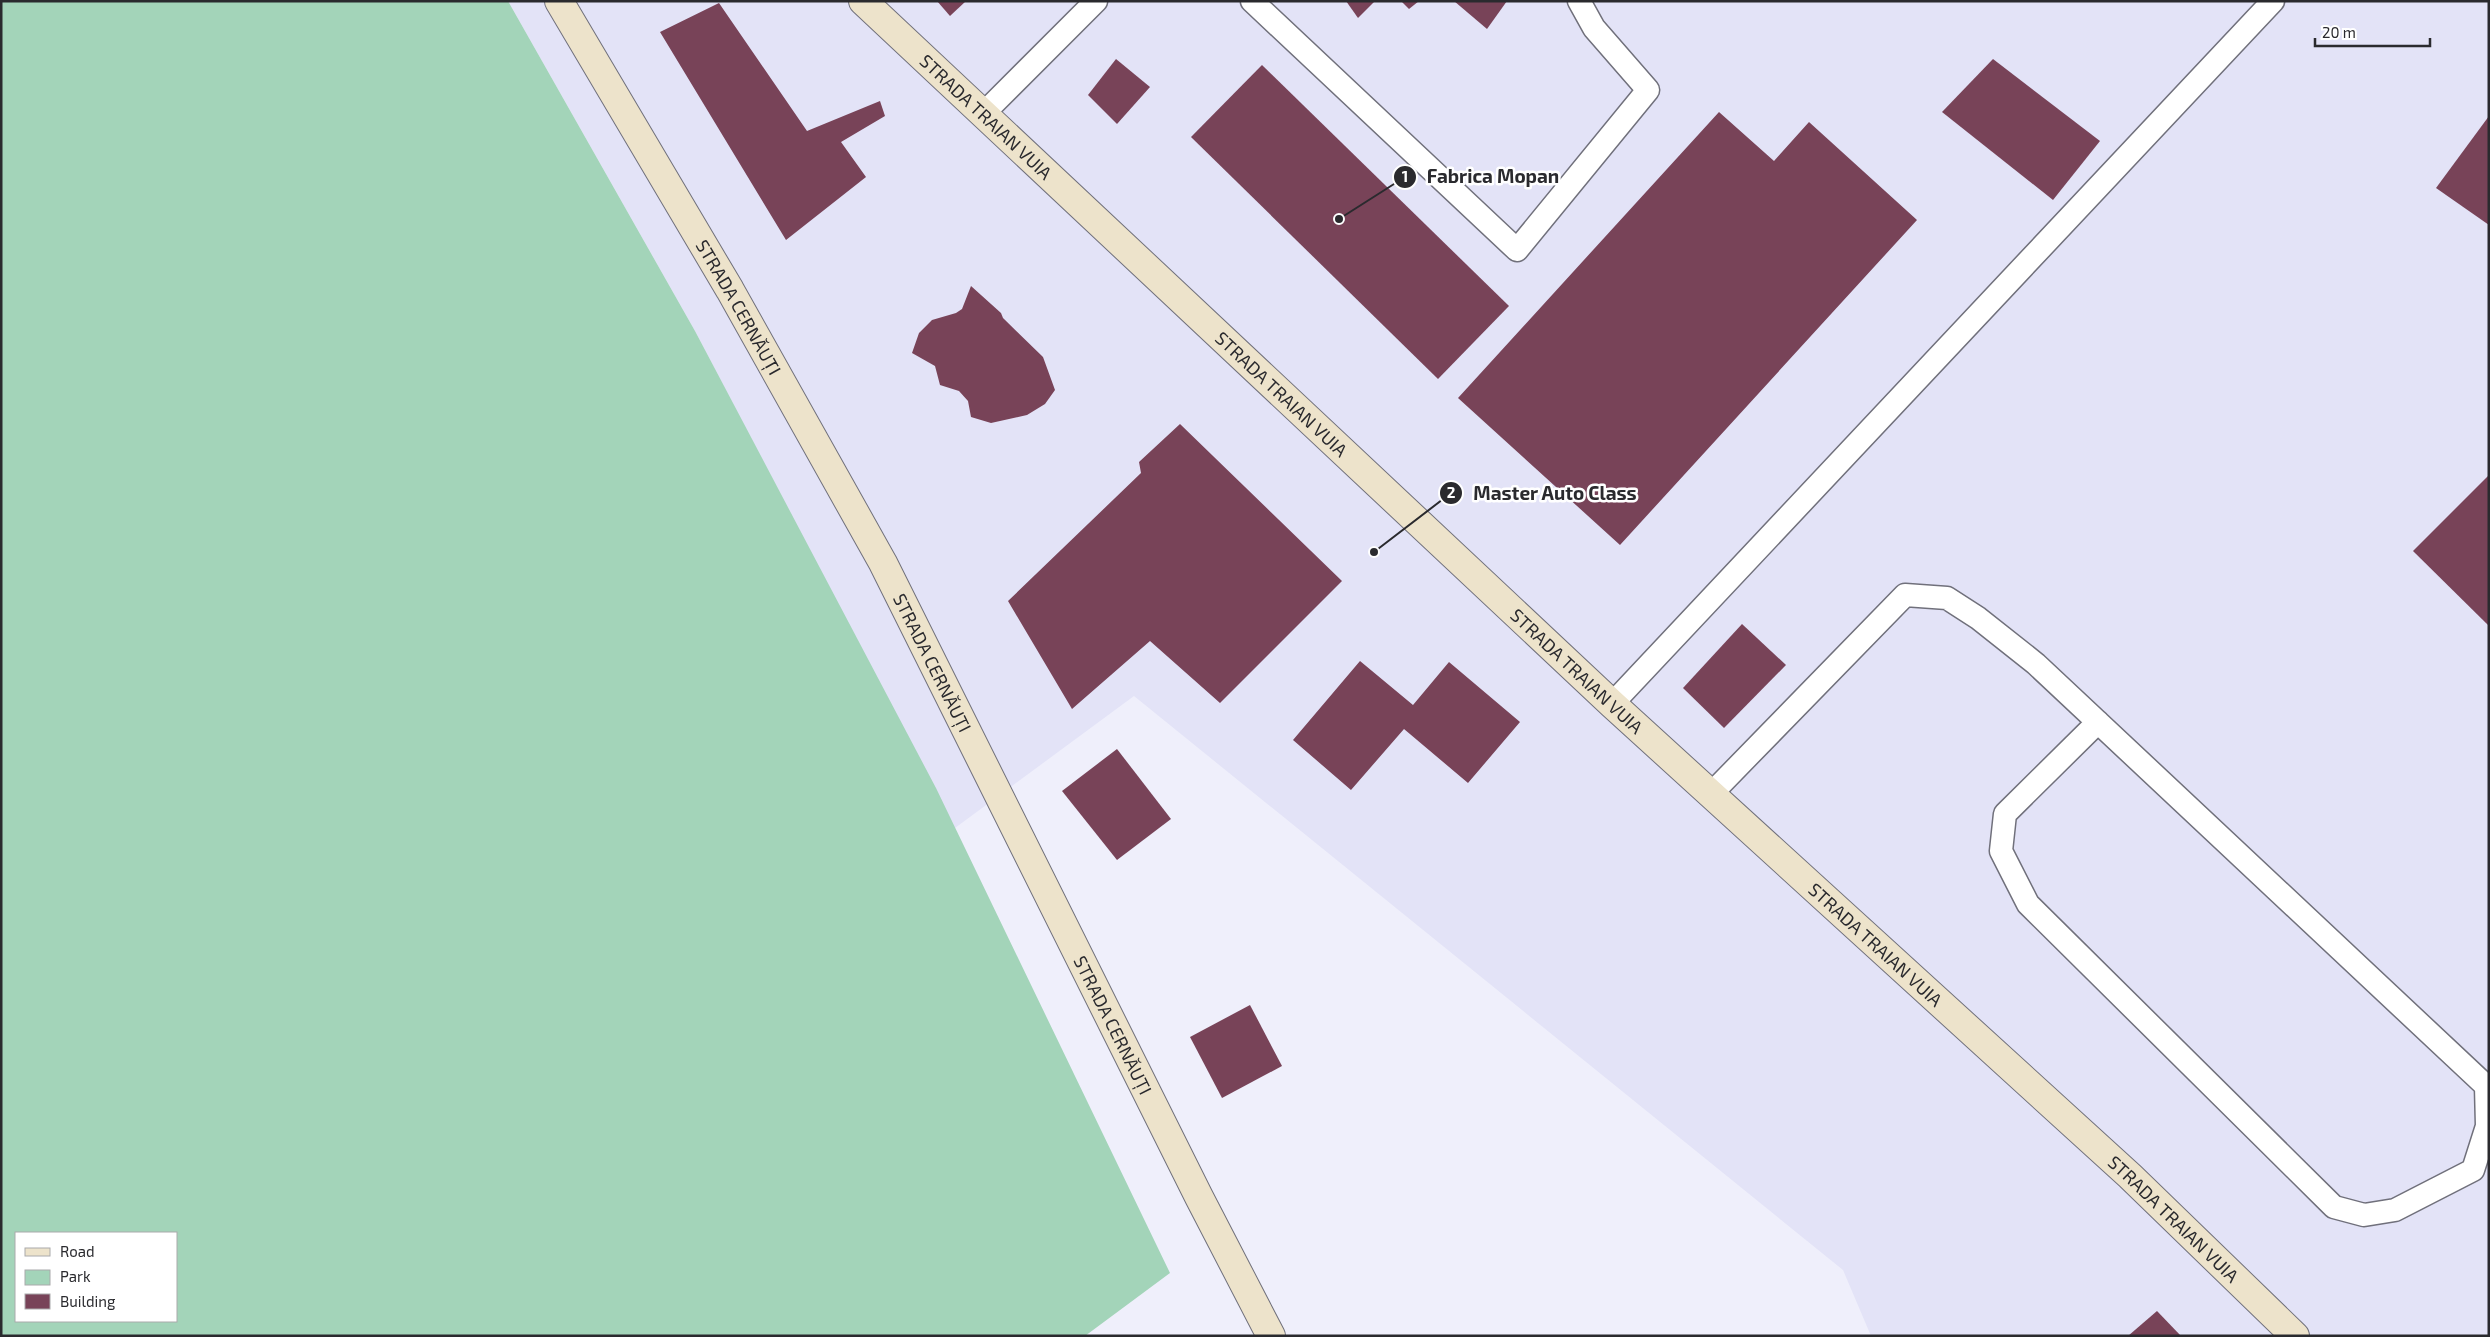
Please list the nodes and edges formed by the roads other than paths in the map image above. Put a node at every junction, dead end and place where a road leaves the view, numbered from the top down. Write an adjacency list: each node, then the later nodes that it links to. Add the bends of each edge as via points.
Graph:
1 (863, 1): 7 (main road, STRADA TRAIAN VUIA)
2 (1096, 1): 7 (lane)
3 (1579, 1): 5 (lane, via 1594,28 1648,90 1517,250)
4 (2273, 1): 8 (lane)
5 (1256, 2)
6 (561, 3): 11 (main road, STRADA CERNĂUȚI, via 730,290 883,563)
7 (984, 113): 8 (main road, STRADA TRAIAN VUIA)
8 (1612, 704): 10 (main road, STRADA TRAIAN VUIA)
9 (2098, 722): 9 (lane, via 2486,1086 2487,1126 2473,1170 2396,1210 2364,1215 2334,1207 2028,904 2001,851 2005,814); 10 (lane, via 2036,664 1978,618 1947,598 1905,596)
10 (1711, 794): 12 (main road, STRADA TRAIAN VUIA, via 2130,1176)
11 (1271, 1336)
12 (2295, 1336)

